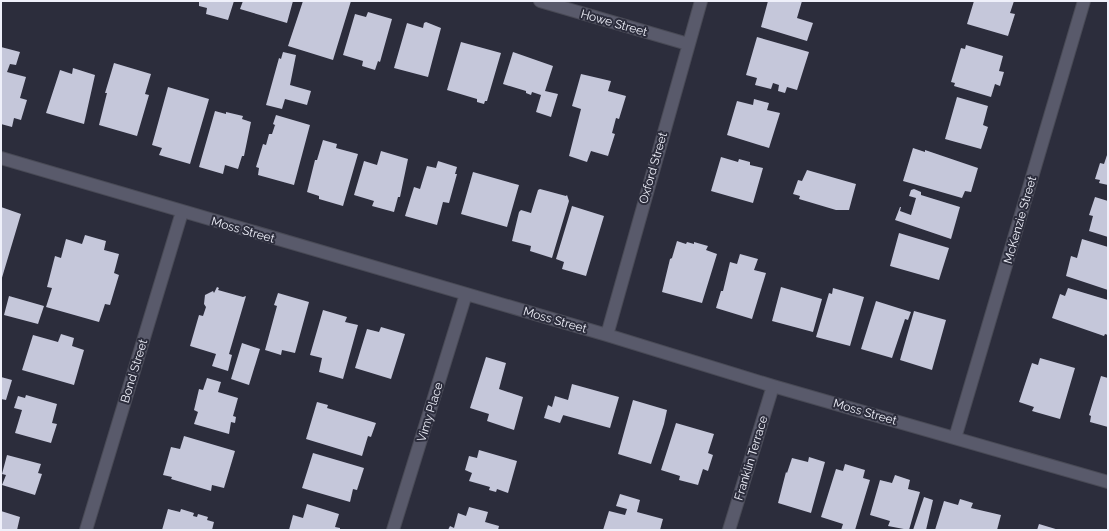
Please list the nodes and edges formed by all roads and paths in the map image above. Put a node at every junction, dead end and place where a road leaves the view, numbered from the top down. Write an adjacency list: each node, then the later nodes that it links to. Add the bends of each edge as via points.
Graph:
1 (540, 1): 4 (street, Howe Street)
2 (701, 1): 4 (street, Oxford Street)
3 (1084, 1): 10 (street, McKenzie Street)
4 (688, 44): 8 (street, Oxford Street)
5 (1, 158): 6 (street, Moss Street)
6 (182, 212): 7 (street, Moss Street); 12 (street, Bond Street)
7 (466, 294): 8 (street, Moss Street); 13 (street, Vimy Place)
8 (607, 335): 9 (street, Moss Street)
9 (773, 386): 10 (street, Moss Street); 14 (street, Franklin Terrace)
10 (955, 438): 11 (street, Moss Street)
11 (1108, 482)
12 (86, 530)
13 (393, 530)
14 (728, 530)

